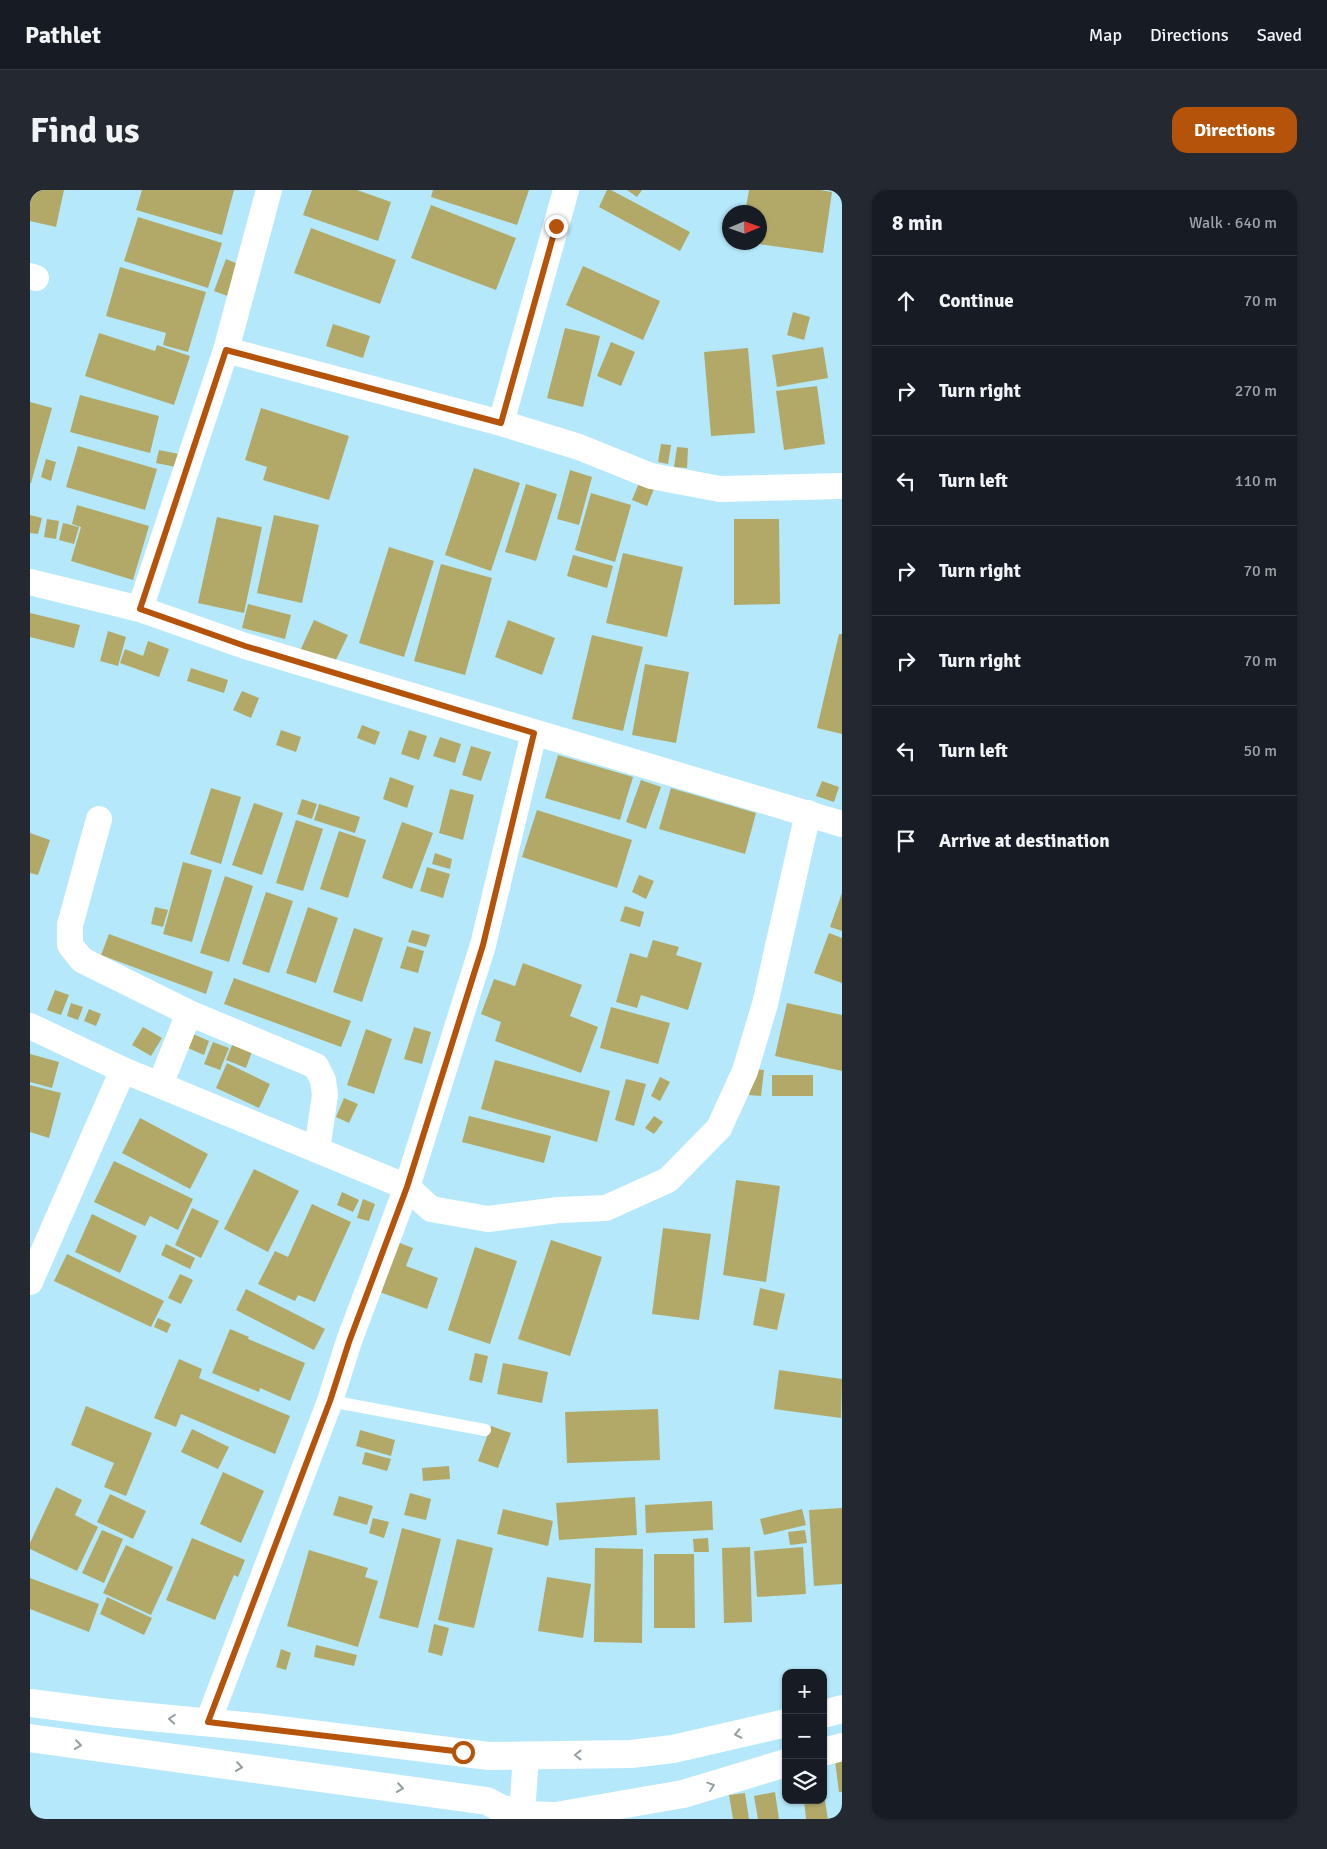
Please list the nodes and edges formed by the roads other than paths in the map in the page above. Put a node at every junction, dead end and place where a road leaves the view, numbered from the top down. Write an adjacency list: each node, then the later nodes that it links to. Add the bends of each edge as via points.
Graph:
1 (269, 190): 3 (street)
2 (566, 190): 4 (street)
3 (226, 350): 4 (street); 7 (street)
4 (501, 423): 5 (street, via 578,447 651,476 720,489)
5 (842, 486)
6 (30, 582): 7 (street)
7 (140, 609): 8 (street, via 245,646)
8 (534, 733): 9 (street); 17 (street, via 483,945)
9 (808, 813): 11 (street); 17 (street, via 765,1004 746,1071 719,1128 668,1180 606,1208 488,1219 431,1209)
10 (99, 819): 12 (street, via 70,925 70,945 82,960)
11 (842, 824)
12 (189, 1013): 15 (street); 16 (street, via 316,1066 323,1080 325,1095)
13 (30, 1026): 14 (street)
14 (123, 1070): 15 (street); 18 (street)
15 (160, 1085): 16 (street)
16 (318, 1150): 17 (street)
17 (407, 1187): 19 (street)
18 (30, 1282)
19 (330, 1401): 20 (lane); 24 (street)
20 (485, 1430)
21 (30, 1703): 24 (main road, one-way to 21)
22 (842, 1709): 23 (main road)
23 (827, 1713)
24 (208, 1722): 29 (main road, via 489,1756)
25 (782, 1724): 29 (main road, one-way to 29, via 674,1749 632,1754)
26 (30, 1738): 32 (main road, one-way to 32)
27 (842, 1747): 28 (main road)
28 (827, 1751)
29 (526, 1755): 33 (street)
30 (782, 1764): 31 (main road, one-way to 30)
31 (683, 1794): 33 (main road, via 556,1816); 34 (main road)
32 (484, 1810): 33 (main road, via 518,1810)
33 (522, 1815)
34 (612, 1819)

